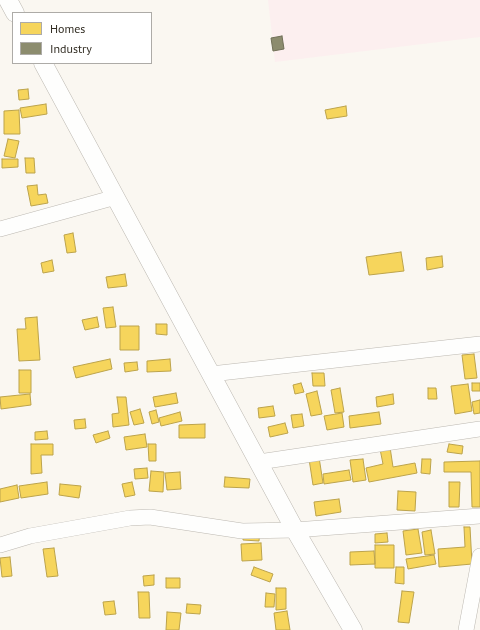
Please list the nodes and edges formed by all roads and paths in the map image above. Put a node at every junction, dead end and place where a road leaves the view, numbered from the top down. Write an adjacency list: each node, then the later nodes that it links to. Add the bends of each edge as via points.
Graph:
1 (8, 0): 2 (street)
2 (14, 12)
3 (44, 64): 4 (street)
4 (116, 197): 5 (street); 7 (street)
5 (0, 229)
6 (480, 344): 7 (street)
7 (211, 374): 9 (street)
8 (480, 429): 9 (street)
9 (259, 462): 11 (street)
10 (480, 516): 11 (street)
11 (295, 530): 12 (street, via 242,531 150,517 130,518 30,536); 15 (street)
12 (0, 545)
13 (480, 556): 14 (street)
14 (478, 580): 16 (street)
15 (353, 630)
16 (466, 630)

